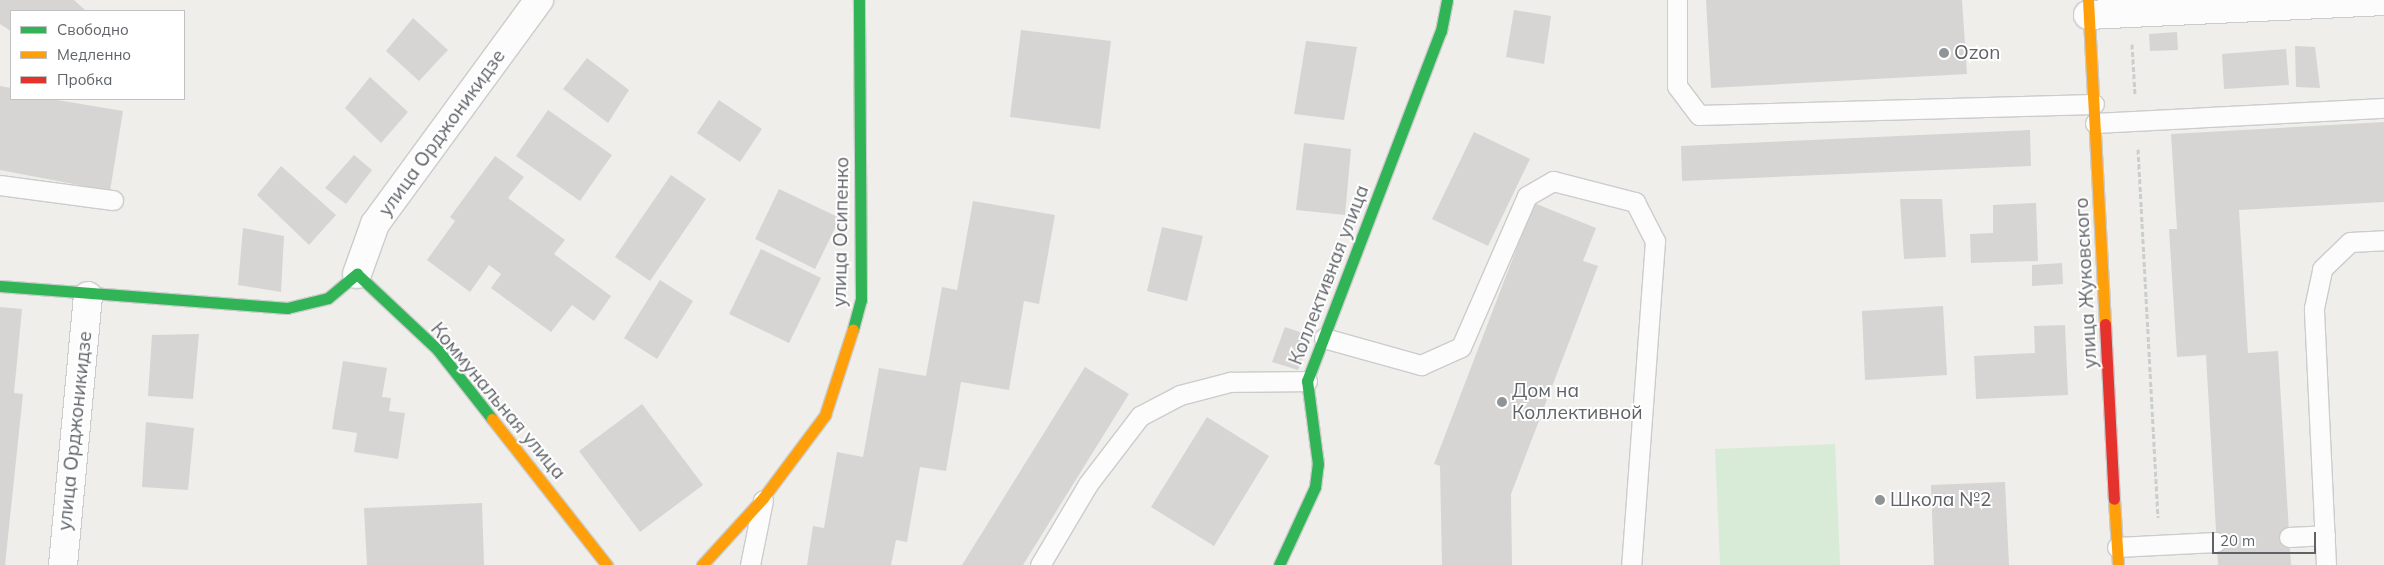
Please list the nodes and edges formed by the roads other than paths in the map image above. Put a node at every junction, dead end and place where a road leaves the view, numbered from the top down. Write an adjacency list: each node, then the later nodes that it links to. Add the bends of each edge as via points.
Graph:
1 (539, 0): 13 (street, улица Орджоникидзе, via 375,224)
2 (860, 0): 18 (street, улица Осипенко, via 862,300 825,415)
3 (1446, 0): 16 (street, Коллективная улица, via 1441,31)
4 (1677, 0): 7 (lane, via 1677,86 1699,115)
5 (2384, 1): 6 (street, via 2130,13)
6 (2088, 8): 7 (street, улица Жуковского)
7 (2094, 104): 9 (street, улица Жуковского)
8 (2384, 108): 9 (lane)
9 (2095, 123): 22 (street, улица Жуковского)
10 (0, 185): 11 (lane)
11 (113, 200)
12 (2384, 240): 19 (lane, via 2350,242 2322,269 2314,308)
13 (357, 274): 15 (street, via 328,298 287,308); 24 (street, Коммунальная улица, via 437,349)
14 (0, 286): 15 (street)
15 (88, 296): 23 (street, улица Орджоникидзе)
16 (1324, 338): 17 (street, Коллективная улица); 29 (lane, via 1421,365 1461,347 1527,196 1553,181 1635,202 1655,242)
17 (1307, 381): 27 (lane, via 1230,382 1180,395 1140,416 1088,484); 28 (street, Коллективная улица, via 1318,464 1315,487)
18 (763, 498): 25 (street, улица Осипенко); 26 (lane)
19 (2325, 535): 20 (lane); 30 (lane)
20 (2289, 537)
21 (2216, 542): 22 (lane, via 2160,545)
22 (2118, 556)
23 (62, 565)
24 (607, 565)
25 (702, 565)
26 (750, 565)
27 (1040, 565)
28 (1279, 565)
29 (1632, 565)
30 (2326, 565)

